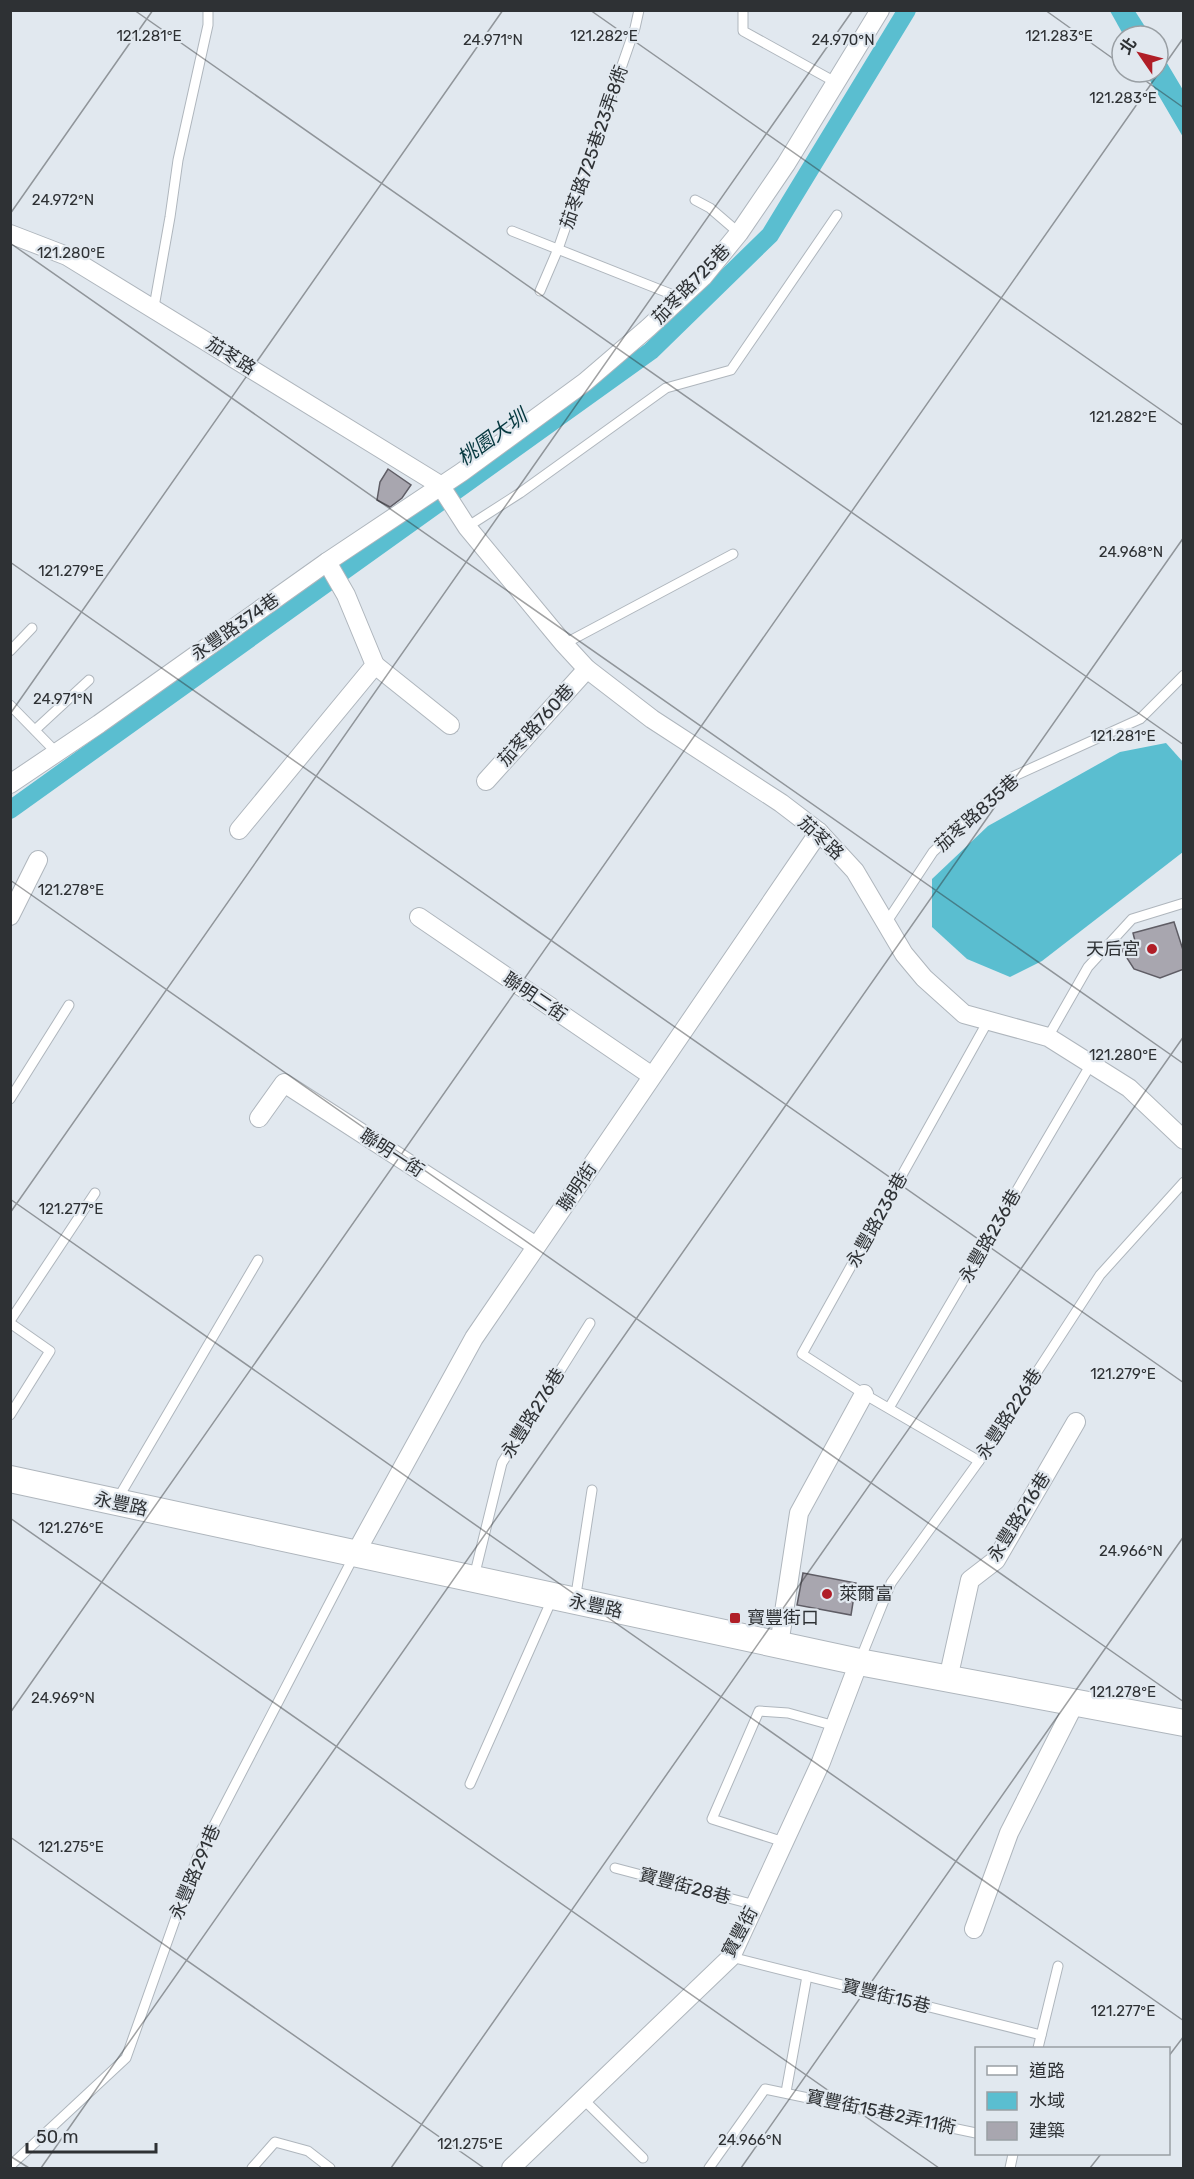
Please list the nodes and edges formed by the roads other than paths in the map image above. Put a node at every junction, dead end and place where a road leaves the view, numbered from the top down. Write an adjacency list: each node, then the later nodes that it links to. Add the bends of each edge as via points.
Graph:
1 (208, 10): 14 (lane)
2 (639, 10): 11 (lane, 茄苳路725巷23弄8衖)
3 (743, 10): 5 (lane, via 743,31)
4 (880, 10): 5 (street, 茄苳路725巷)
5 (837, 83): 9 (street, 茄苳路725巷)
6 (695, 200): 9 (lane)
7 (837, 215): 17 (lane, via 732,370 666,388 520,493)
8 (512, 231): 11 (lane)
9 (739, 233): 13 (street, 茄苳路725巷)
10 (10, 234): 14 (street, 茄苳路, via 67,256)
11 (558, 249): 12 (lane, 茄苳路725巷23弄8衖); 13 (lane)
12 (540, 291)
13 (681, 298): 15 (street, 茄苳路725巷, via 585,382)
14 (154, 308): 16 (street, 茄苳路)
15 (462, 472): 16 (street, 永豐路374巷)
16 (442, 488): 17 (street, 茄苳路); 19 (street, 永豐路374巷)
17 (465, 522): 21 (street, 茄苳路)
18 (732, 554): 21 (lane)
19 (329, 566): 23 (street, via 346,595); 30 (street, 永豐路374巷)
20 (32, 628): 22 (lane)
21 (564, 644): 24 (street, 茄苳路)
22 (10, 651)
23 (375, 664): 28 (street); 33 (street)
24 (587, 669): 31 (street, 茄苳路760巷); 34 (street, 茄苳路, via 652,719)
25 (1184, 675): 39 (lane, 茄苳路835巷, via 1140,719 1012,777 933,852)
26 (89, 680): 29 (lane)
27 (10, 705): 29 (lane)
28 (450, 725)
29 (35, 730): 30 (lane)
30 (56, 752): 32 (street, 永豐路374巷)
31 (486, 781)
32 (10, 784)
33 (239, 830)
34 (819, 832): 39 (street, 茄苳路, via 855,871); 44 (street, 聯明街)
35 (38, 860): 37 (street)
36 (1184, 903): 42 (lane, via 1132,920 1088,967)
37 (10, 916)
38 (419, 918): 44 (street, 聯明二街)
39 (886, 923): 41 (street, 茄苳路, via 924,978 964,1014)
40 (69, 1005): 45 (lane)
41 (988, 1020): 42 (street, 茄苳路); 54 (lane, 永豐路238巷, via 802,1354)
42 (1048, 1037): 43 (street, 茄苳路)
43 (1091, 1064): 47 (street, 茄苳路, via 1129,1088); 55 (lane, 永豐路236巷)
44 (652, 1076): 50 (street, 聯明街)
45 (10, 1099)
46 (259, 1118): 50 (street, 聯明一街, via 284,1083)
47 (1184, 1140)
48 (1184, 1182): 58 (lane, 永豐路226巷, via 1100,1275)
49 (95, 1193): 52 (lane)
50 (536, 1246): 62 (street, 聯明街, via 474,1338)
51 (258, 1260): 61 (lane)
52 (10, 1322): 56 (lane, via 50,1351)
53 (590, 1323): 63 (lane, 永豐路276巷, via 502,1463)
54 (864, 1394): 55 (lane); 65 (street, via 799,1513)
55 (889, 1408): 58 (lane)
56 (10, 1415)
57 (1076, 1422): 67 (street, 永豐路216巷, via 996,1560 970,1581)
58 (979, 1461): 66 (lane, 永豐路226巷, via 891,1583)
59 (10, 1479): 61 (street, 永豐路)
60 (592, 1490): 64 (lane)
61 (116, 1503): 62 (street, 永豐路)
62 (355, 1554): 63 (street, 永豐路); 85 (lane, 永豐路291巷, via 197,1858 126,2058)
63 (473, 1580): 64 (street, 永豐路)
64 (564, 1599): 65 (street, 永豐路); 71 (lane)
65 (779, 1645): 66 (street, 永豐路)
66 (859, 1662): 67 (street, 永豐路); 70 (street, 寶豐街)
67 (948, 1679): 68 (street, 永豐路)
68 (1075, 1703): 69 (street, 永豐路); 75 (street, via 1009,1833)
69 (1184, 1724)
70 (835, 1726): 72 (street, 寶豐街); 72 (lane, via 788,1713 759,1711 712,1818)
71 (470, 1784)
72 (784, 1842): 74 (street, 寶豐街)
73 (615, 1868): 74 (lane, 寶豐街28巷)
74 (755, 1905): 76 (street, 寶豐街)
75 (974, 1929)
76 (731, 1956): 78 (lane, 寶豐街15巷); 82 (street, 寶豐街)
77 (1058, 1966): 79 (lane)
78 (807, 1976): 79 (lane, 寶豐街15巷); 81 (lane)
79 (1041, 2035): 80 (lane)
80 (1038, 2047)
81 (786, 2092): 83 (lane, 寶豐街15巷2弄11衖); 89 (lane, via 765,2089)
82 (583, 2099): 84 (lane); 88 (street, 寶豐街)
83 (975, 2133)
84 (643, 2158)
85 (11, 2167)
86 (252, 2169): 87 (lane, via 275,2142 308,2151)
87 (330, 2169)
88 (511, 2169)
89 (709, 2169)

